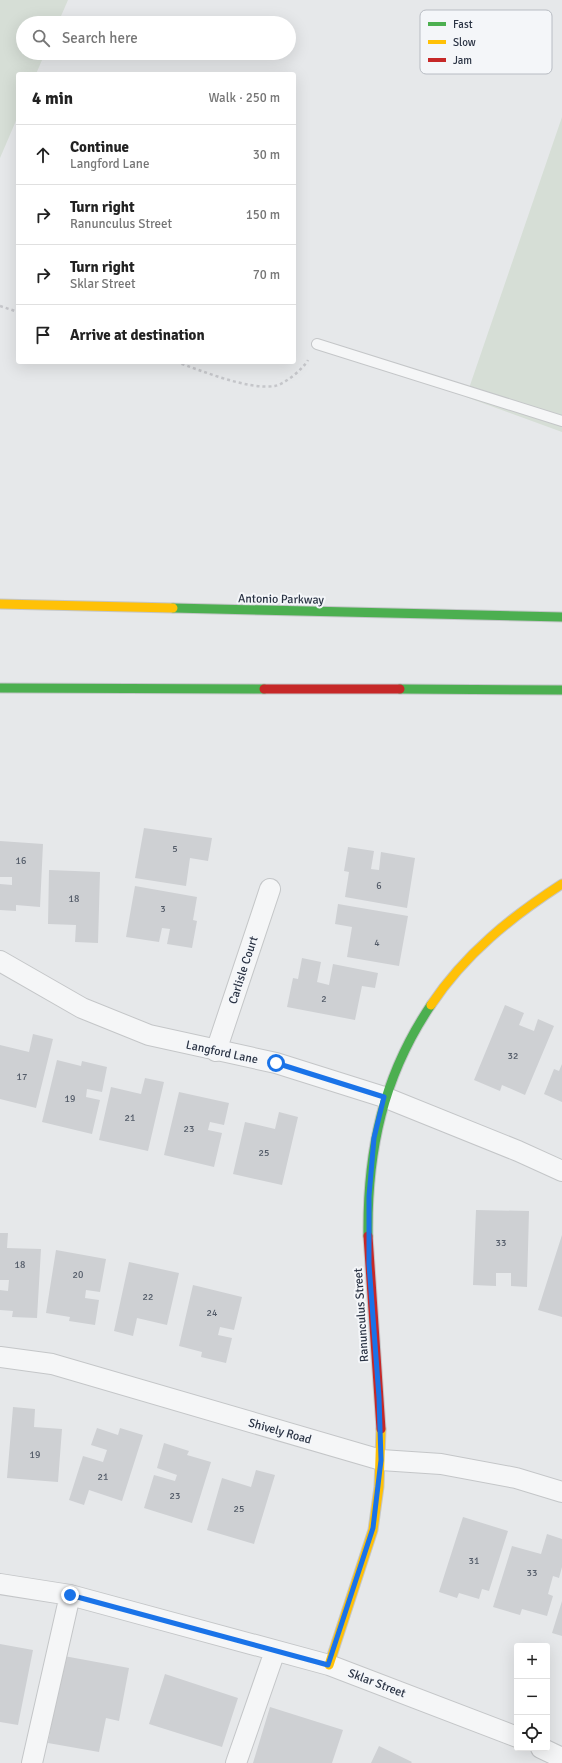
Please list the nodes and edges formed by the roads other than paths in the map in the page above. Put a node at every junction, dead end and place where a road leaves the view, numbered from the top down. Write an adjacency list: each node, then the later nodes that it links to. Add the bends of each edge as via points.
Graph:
1 (317, 344): 2 (lane)
2 (562, 421)
3 (0, 604): 4 (main road, Antonio Parkway)
4 (562, 617)
5 (0, 688): 6 (main road)
6 (562, 690)
7 (562, 884): 11 (main road, Ranunculus Street, via 518,912 482,944 443,985 410,1036)
8 (270, 889): 10 (street, Carlisle Court)
9 (0, 961): 10 (street, Langford Lane, via 82,1008 149,1035)
10 (216, 1051): 11 (street, Langford Lane, via 276,1063)
11 (384, 1097): 12 (street, Langford Lane); 14 (main road, Ranunculus Street, via 374,1138 369,1196 369,1264)
12 (562, 1171)
13 (0, 1357): 14 (street, Shively Road, via 52,1364)
14 (381, 1460): 15 (street, Shively Road, via 449,1466 516,1478); 19 (main road, Ranunculus Street, via 373,1528)
15 (562, 1492)
16 (0, 1584): 17 (street, Sklar Street)
17 (70, 1595): 18 (street, Sklar Street); 23 (street)
18 (275, 1651): 19 (street, Sklar Street); 24 (street)
19 (328, 1665): 20 (street, Sklar Street)
20 (514, 1736)
21 (547, 1751): 22 (street)
22 (562, 1758)
23 (32, 1763)
24 (236, 1763)

